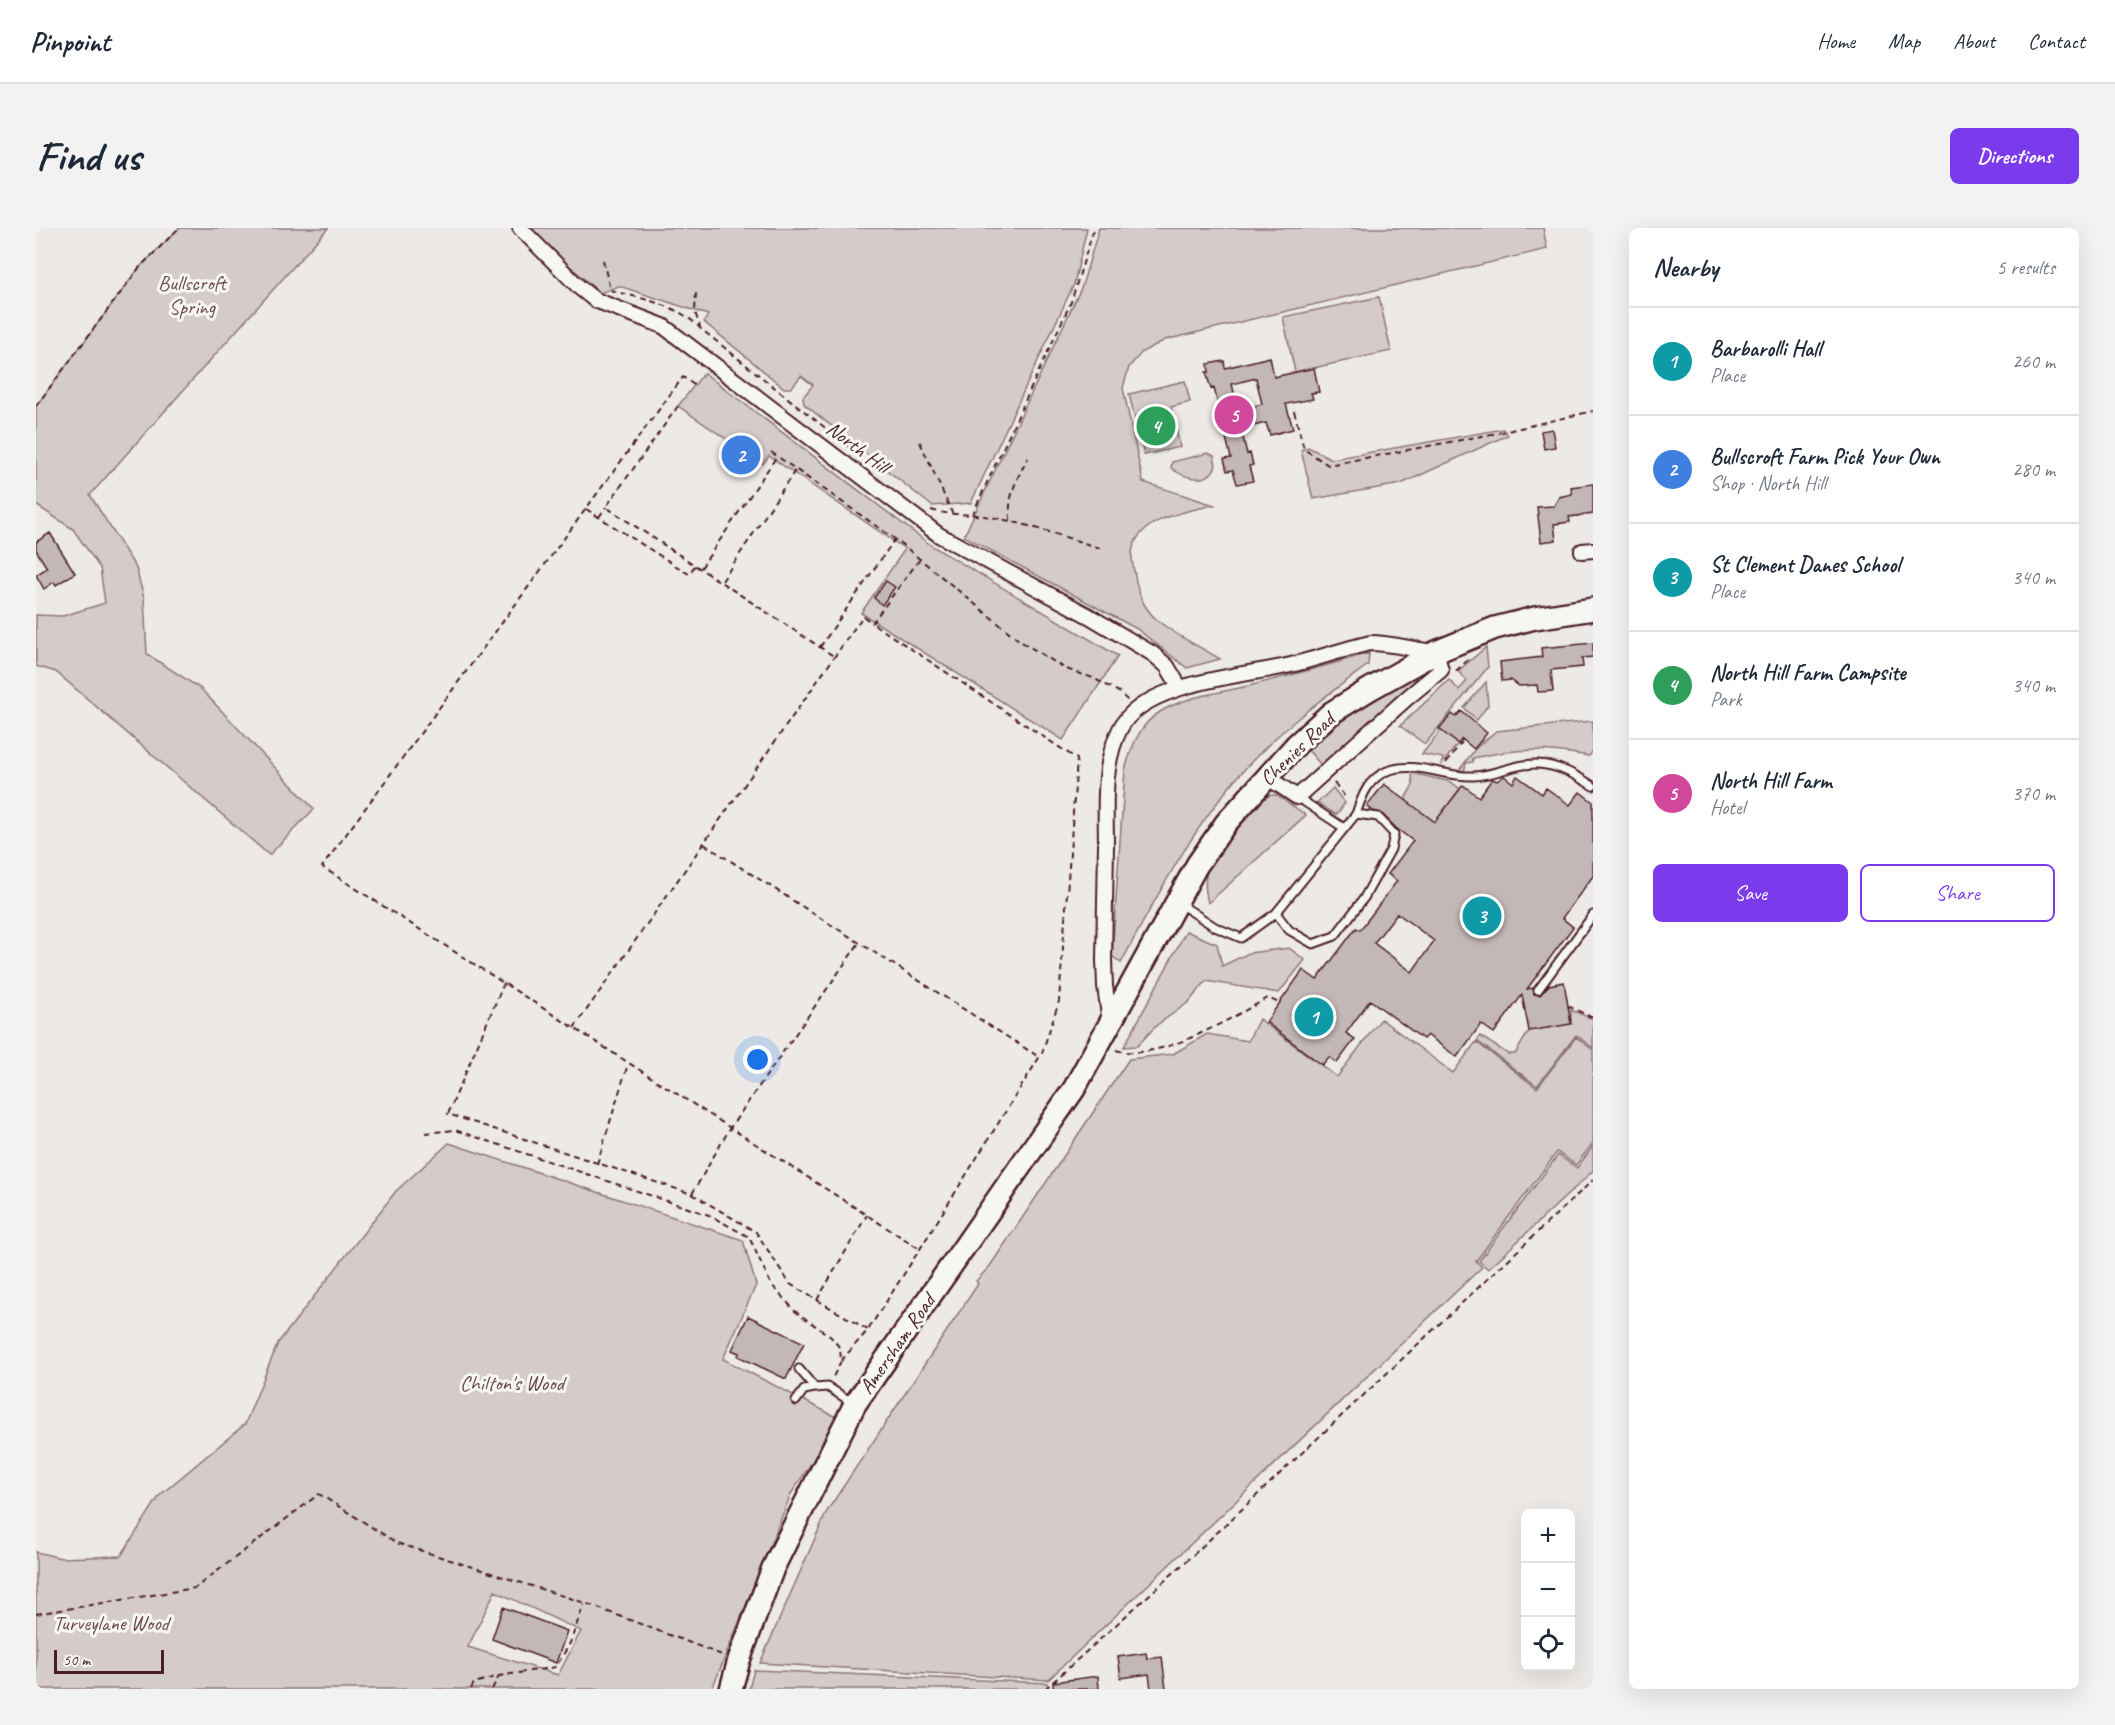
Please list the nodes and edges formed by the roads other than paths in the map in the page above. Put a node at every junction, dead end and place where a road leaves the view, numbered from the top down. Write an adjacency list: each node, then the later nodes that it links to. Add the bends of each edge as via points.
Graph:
1 (519, 228): 4 (street, North Hill, via 595,300 663,326 939,535 1153,654 1167,666)
2 (1593, 609): 3 (main road, Chenies Road, via 1495,628)
3 (1436, 652): 4 (street, via 1370,644 1284,667); 5 (main road, Chenies Road, via 1331,713); 7 (street, via 1441,670)
4 (1180, 688): 14 (street, via 1149,699 1136,709 1120,726 1110,756 1104,969)
5 (1267, 777): 7 (street); 10 (main road, Chenies Road, via 1226,823)
6 (1593, 786): 8 (lane, via 1568,770 1538,764 1476,776 1409,767 1388,771 1370,782)
7 (1297, 797): 9 (lane)
8 (1356, 814): 9 (lane); 11 (lane, via 1378,817 1394,834 1391,849 1364,898 1335,936 1313,944 1289,930)
9 (1344, 828): 11 (lane)
10 (1178, 902): 11 (lane, via 1215,927 1241,938); 14 (main road, Chenies Road)
11 (1276, 913)
12 (1593, 915): 13 (lane)
13 (1538, 990)
14 (1110, 1023): 18 (main road, Amersham Road, via 1074,1089)
15 (799, 1369): 16 (lane)
16 (815, 1388): 17 (lane, via 804,1390); 18 (lane, via 828,1387)
17 (796, 1401)
18 (855, 1404): 19 (main road, Amersham Road, via 773,1568)
19 (730, 1689)

